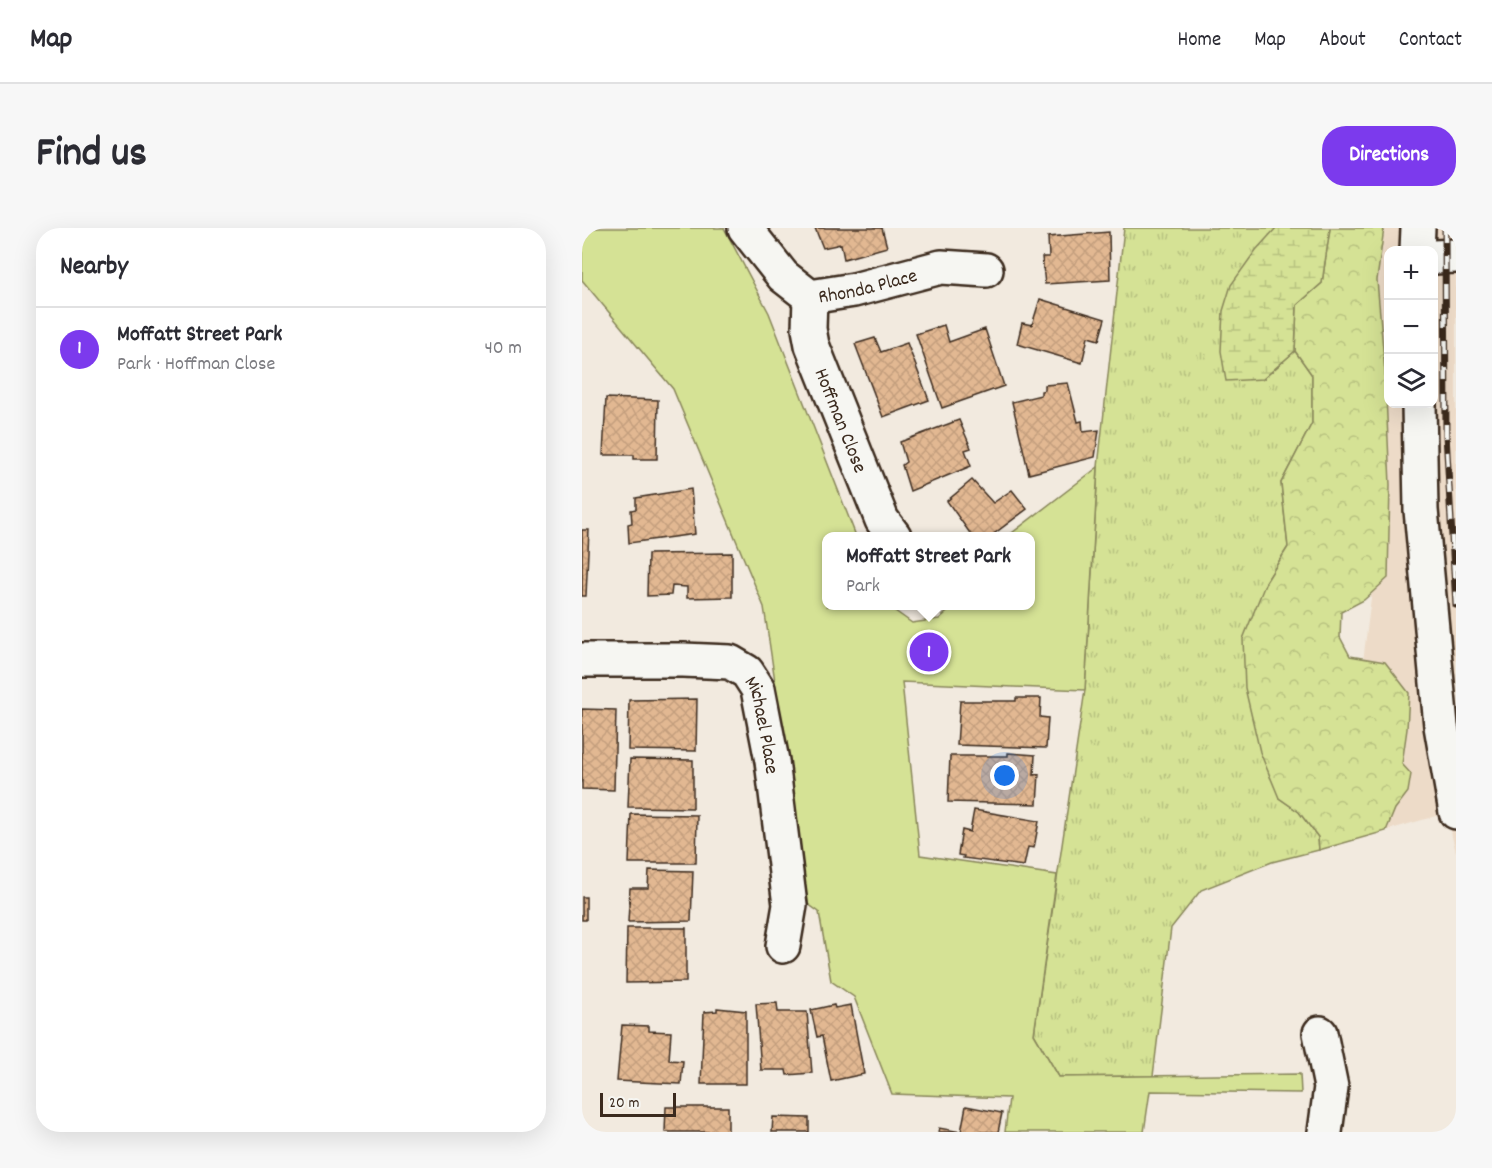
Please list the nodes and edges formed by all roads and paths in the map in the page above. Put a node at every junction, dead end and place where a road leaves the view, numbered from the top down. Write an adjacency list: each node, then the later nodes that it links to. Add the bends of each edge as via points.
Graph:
1 (745, 228): 7 (street, Rhonda Place, via 783,276)
2 (1418, 228): 3 (street)
3 (1417, 246)
4 (1456, 256): 5 (street)
5 (1438, 257)
6 (986, 270): 7 (street, Rhonda Place, via 941,267)
7 (810, 297): 9 (street, Hoffman Close, via 812,345 882,520)
8 (1419, 408): 11 (street, via 1421,510 1441,726)
9 (890, 532)
10 (582, 660): 12 (street, Michael Place, via 730,662 747,672 758,689 772,761 790,905)
11 (1456, 812)
12 (783, 946)
13 (1320, 1033): 14 (street, via 1331,1087)
14 (1325, 1132)

